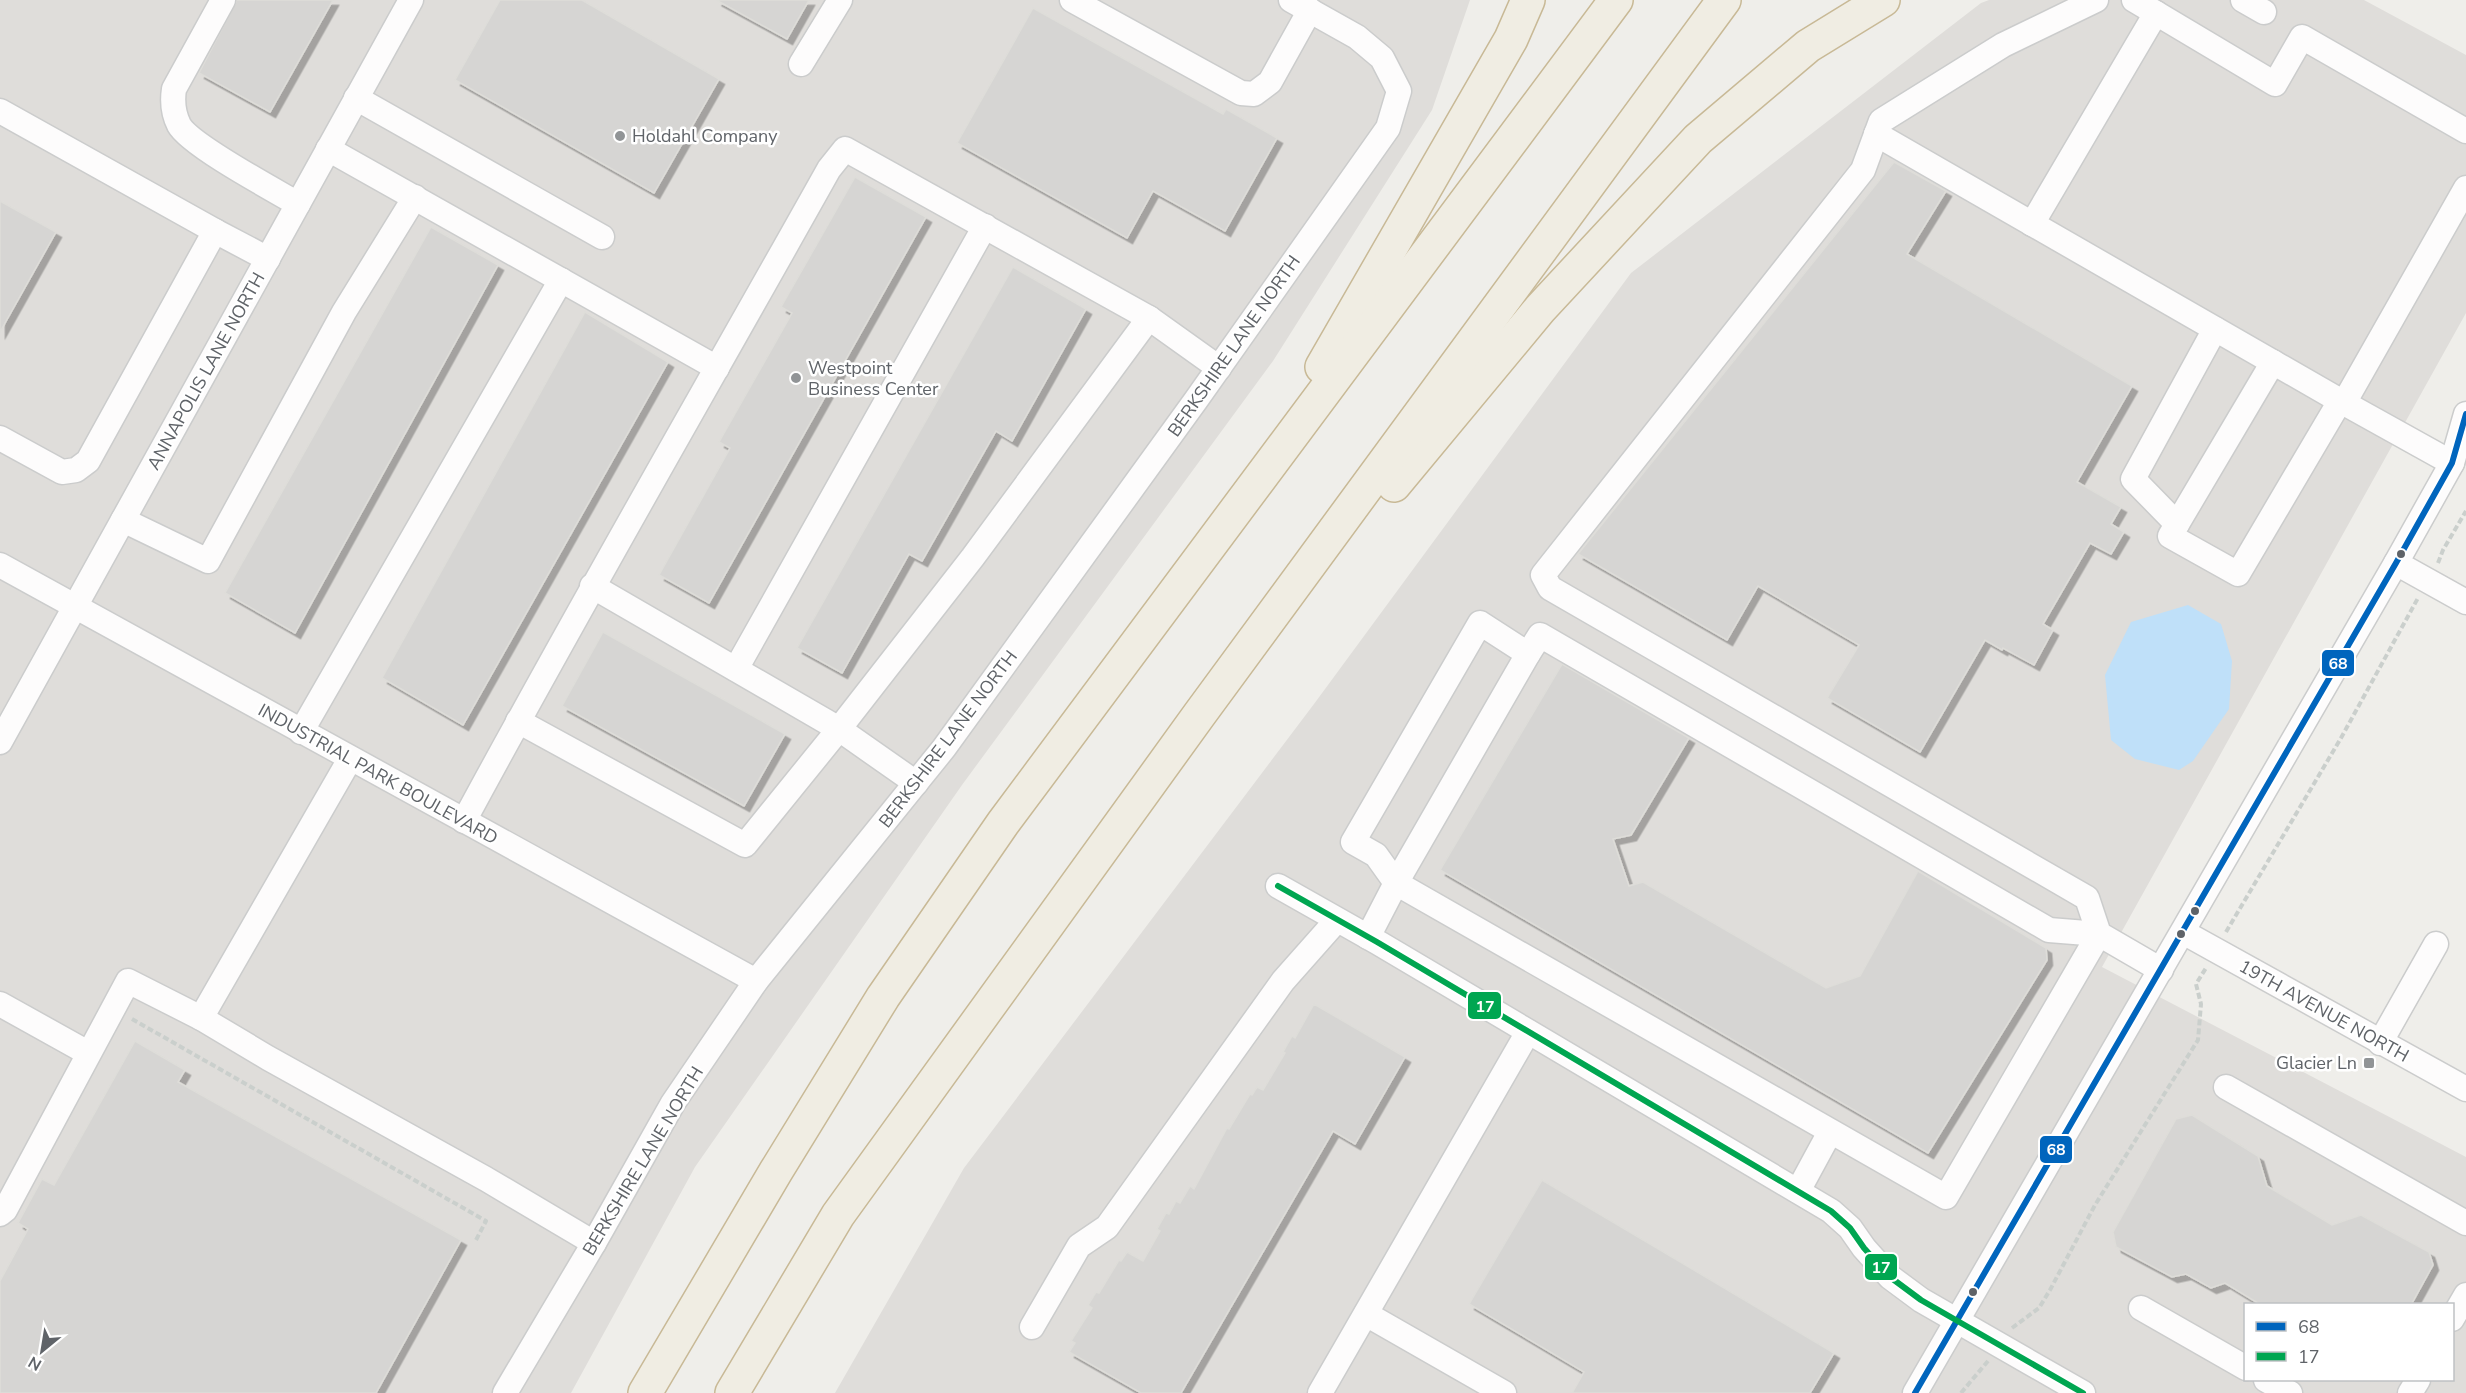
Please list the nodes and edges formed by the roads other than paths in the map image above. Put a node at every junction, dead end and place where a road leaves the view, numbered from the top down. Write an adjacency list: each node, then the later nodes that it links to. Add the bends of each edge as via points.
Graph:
1 (224, 0): 23 (street, via 174,89 172,105 180,127 210,152)
2 (411, 0): 16 (street, ANNAPOLIS LANE NORTH)
3 (840, 0): 15 (street)
4 (1072, 0): 12 (street, via 1241,93 1254,94 1270,82)
5 (1527, 0): 41 (highway, via 1511,39 1319,371)
6 (1616, 0): 41 (highway)
7 (1724, 0): 42 (highway)
8 (1882, 0): 42 (highway, via 1808,46 1698,139 1540,309 1379,503)
9 (2096, 0): 19 (street, via 2002,45 1881,121)
10 (2134, 0): 14 (street)
11 (2242, 0): 13 (street)
12 (1304, 5): 33 (street, BERKSHIRE LANE NORTH, via 1357,37 1382,58 1399,91 1388,128)
13 (2264, 12)
14 (2156, 13): 18 (street, via 2275,84 2302,38); 24 (street)
15 (801, 64)
16 (356, 98): 20 (street, ANNAPOLIS LANE NORTH); 27 (street)
17 (0, 111): 26 (street)
18 (2466, 131)
19 (1876, 134): 24 (street); 61 (street, via 1863,170 1543,575 1550,588 2087,898)
20 (328, 149): 22 (street); 23 (street, ANNAPOLIS LANE NORTH)
21 (2466, 188): 35 (street)
22 (415, 198): 29 (street); 39 (street, via 344,312 208,561)
23 (298, 204): 28 (street, ANNAPOLIS LANE NORTH)
24 (2032, 224): 31 (street)
25 (985, 226): 30 (street); 34 (street, via 845,149 829,169); 49 (street)
26 (215, 231): 28 (street); 37 (street, via 88,461 76,470 62,472)
27 (602, 237)
28 (268, 259): 39 (street, ANNAPOLIS LANE NORTH)
29 (561, 280): 34 (street); 52 (street)
30 (1149, 318): 33 (street); 51 (street)
31 (2215, 329): 32 (street); 40 (street, via 2133,479)
32 (2272, 362): 35 (street); 40 (street)
33 (1219, 368): 55 (street, BERKSHIRE LANE NORTH)
34 (717, 369): 45 (street)
35 (2342, 402): 38 (street); 40 (street, via 2238,574 2170,536)
36 (2466, 414): 38 (street)
37 (0, 438)
38 (2459, 457): 43 (street)
39 (123, 520): 47 (street, ANNAPOLIS LANE NORTH)
40 (2177, 524)
41 (1222, 528): 87 (highway, via 1003,823 883,997)
42 (1326, 543): 88 (highway, via 838,1215)
43 (2396, 563): 46 (street); 60 (street)
44 (0, 565): 47 (street, INDUSTRIAL PARK BOULEVARD)
45 (592, 586): 49 (street); 50 (street)
46 (2466, 602)
47 (76, 606): 52 (street, INDUSTRIAL PARK BOULEVARD); 53 (street, ANNAPOLIS LANE NORTH)
48 (1528, 654): 57 (street); 57 (street, via 1480,624 1353,842 1376,855); 61 (street, via 1540,635 2049,930)
49 (736, 669): 51 (street)
50 (518, 721): 51 (street, via 745,845); 56 (street)
51 (839, 729): 55 (street)
52 (301, 732): 54 (street, INDUSTRIAL PARK BOULEVARD)
53 (0, 742)
54 (350, 759): 56 (street, INDUSTRIAL PARK BOULEVARD); 67 (street)
55 (916, 783): 65 (street, BERKSHIRE LANE NORTH)
56 (464, 821): 65 (street, INDUSTRIAL PARK BOULEVARD)
57 (1396, 882): 62 (street); 73 (street)
58 (1278, 886): 59 (street)
59 (1337, 920): 62 (street); 83 (street, via 1283,981 1107,1227 1079,1246)
60 (2183, 932): 64 (street); 69 (street, 19TH AVENUE NORTH)
61 (2099, 934): 64 (street); 73 (street, via 1946,1197)
62 (1368, 937): 68 (street)
63 (2436, 944): 69 (street)
64 (2161, 970): 82 (street)
65 (756, 981): 77 (street, BERKSHIRE LANE NORTH, via 673,1103)
66 (0, 1004): 70 (street)
67 (201, 1018): 70 (street, via 128,981); 77 (street)
68 (1528, 1032): 74 (street); 80 (street)
69 (2380, 1043): 72 (street, 19TH AVENUE NORTH)
70 (88, 1053): 75 (street)
71 (2226, 1087): 76 (street)
72 (2466, 1089)
73 (1830, 1132): 74 (street)
74 (1798, 1191): 82 (street, via 1832,1211 1890,1277)
75 (0, 1214)
76 (2466, 1223)
77 (594, 1243): 86 (street, BERKSHIRE LANE NORTH)
78 (2466, 1295): 81 (street)
79 (2141, 1308): 84 (street)
80 (1366, 1314): 89 (street); 90 (street)
81 (2454, 1316)
82 (1957, 1320): 91 (street); 92 (street)
83 (1032, 1327)
84 (2244, 1367)
85 (2268, 1381): 93 (street)
86 (505, 1393)
87 (645, 1393)
88 (732, 1393)
89 (1320, 1393)
90 (1504, 1393)
91 (1915, 1393)
92 (2083, 1393)
93 (2290, 1393)

